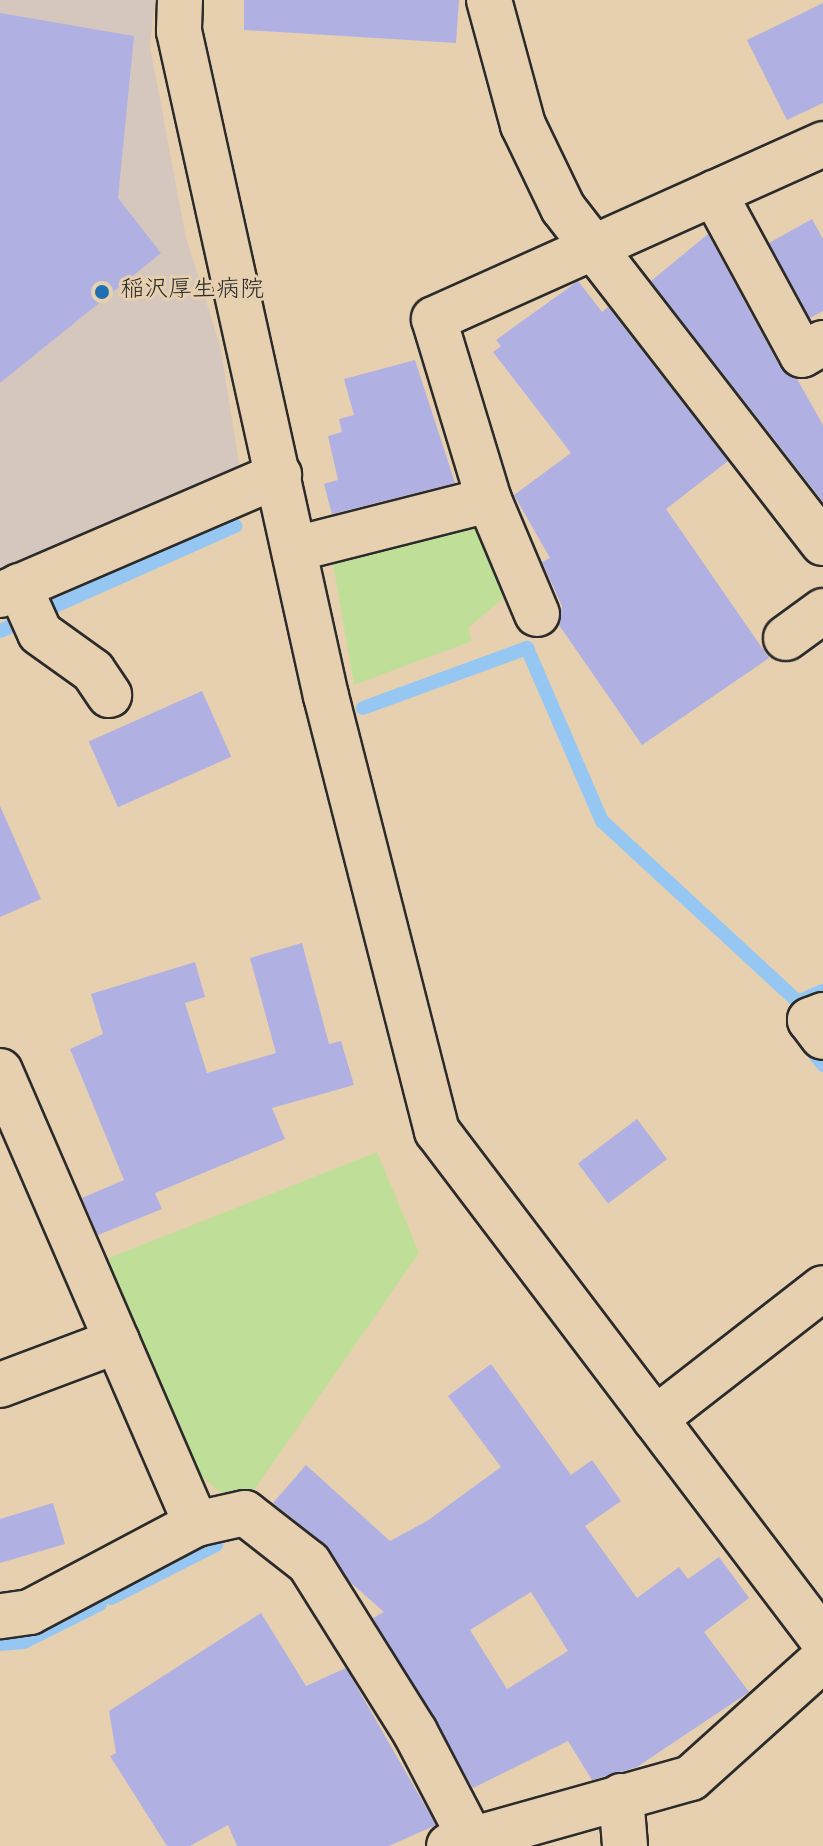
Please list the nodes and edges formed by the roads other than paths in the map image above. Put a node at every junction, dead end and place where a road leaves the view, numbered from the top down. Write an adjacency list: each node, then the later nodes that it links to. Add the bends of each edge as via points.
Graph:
1 (180, 0): 7 (street, via 179,31)
2 (489, 0): 5 (street, via 523,125)
3 (823, 144): 4 (street)
4 (714, 193): 5 (street); 6 (street, via 802,355)
5 (590, 249): 8 (street, via 434,319); 9 (street)
6 (823, 343)
7 (279, 475): 10 (street); 11 (street)
8 (489, 500): 10 (street); 13 (street)
9 (823, 543)
10 (295, 549): 22 (street, via 437,1131)
11 (10, 591): 15 (street, via 40,633 93,671)
12 (823, 611): 14 (street)
13 (537, 614)
14 (786, 638)
15 (109, 695)
16 (823, 1015): 17 (street, via 810,1020)
17 (823, 1037)
18 (0, 1071): 20 (street)
19 (823, 1288): 22 (street)
20 (117, 1341): 21 (street); 23 (street)
21 (0, 1385)
22 (655, 1419): 25 (street)
23 (196, 1524): 24 (street, via 30,1612); 28 (street, via 245,1513 309,1563 415,1732)
24 (0, 1616)
25 (823, 1640)
26 (823, 1659): 27 (street, via 691,1778)
27 (621, 1796): 28 (street); 29 (street)
28 (460, 1841)
29 (625, 1846)

